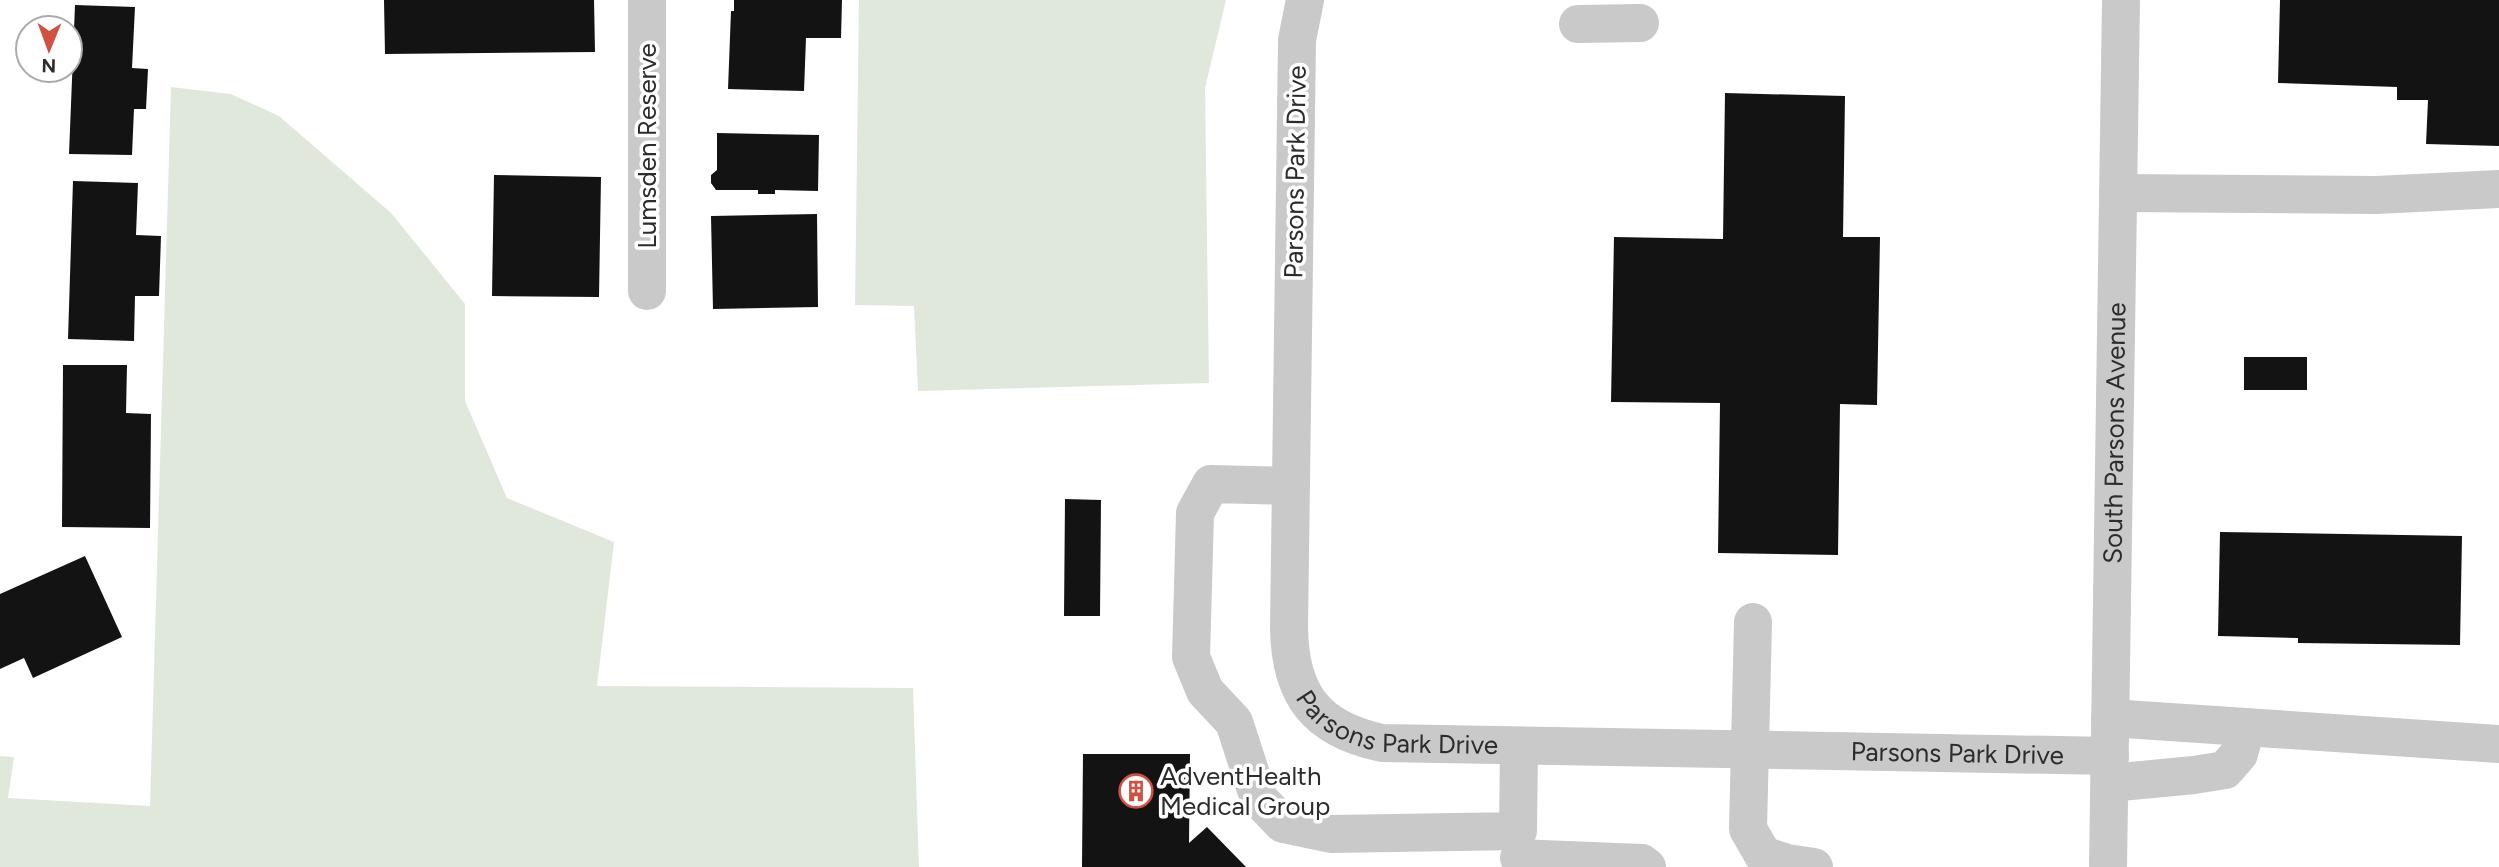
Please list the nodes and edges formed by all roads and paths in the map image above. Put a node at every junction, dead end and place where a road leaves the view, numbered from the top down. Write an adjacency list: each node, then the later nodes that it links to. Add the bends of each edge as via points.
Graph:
1 (647, 0): 8 (street, Lumsden Reserve)
2 (1305, 0): 9 (street, Parsons Park Drive, via 1297,40)
3 (2121, 0): 7 (street, South Parsons Avenue)
4 (1578, 19): 5 (street)
5 (1640, 23)
6 (2499, 190): 7 (street, via 2376,195)
7 (2118, 193): 11 (street, South Parsons Avenue)
8 (647, 291)
9 (1290, 486): 14 (street, Parsons Park Drive, via 1289,658 1297,683 1312,706 1356,738 1382,743); 17 (street, via 1211,484 1195,513 1191,657 1206,691 1234,722 1259,799 1283,824 1331,834)
10 (1753, 622): 15 (street)
11 (2110, 718): 12 (street); 16 (street, South Parsons Avenue)
12 (2246, 727): 13 (street); 16 (street, Parsons Park Drive, via 2239,754 2225,770 2194,775)
13 (2499, 744)
14 (1519, 747): 15 (street, Parsons Park Drive); 17 (street)
15 (1750, 750): 16 (street, Parsons Park Drive); 19 (street, via 1748,829 1763,855)
16 (2110, 769): 20 (street, South Parsons Avenue)
17 (1519, 852): 18 (street)
18 (1647, 867)
19 (1814, 867)
20 (2108, 867)

